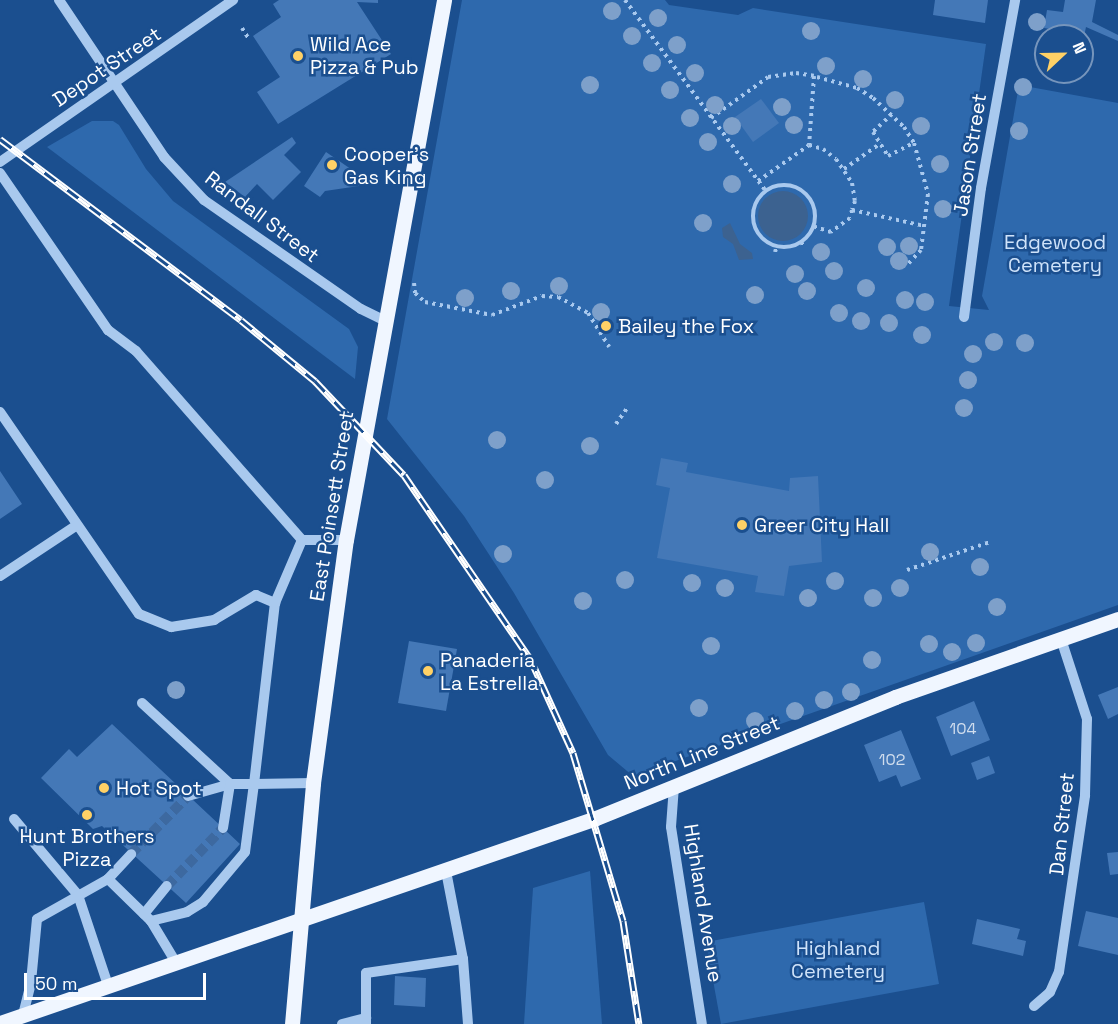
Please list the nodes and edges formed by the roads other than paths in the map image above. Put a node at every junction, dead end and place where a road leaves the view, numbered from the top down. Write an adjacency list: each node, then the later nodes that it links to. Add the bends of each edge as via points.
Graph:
1 (58, 0): 5 (street, Randall Street)
2 (233, 0): 5 (street, Depot Street)
3 (444, 0): 9 (main road, East Poinsett Street, via 405,230)
4 (1015, 0): 8 (street, Jason Street, via 981,188)
5 (115, 85): 6 (street, Depot Street); 9 (street, Randall Street, via 164,157 204,200 361,309)
6 (0, 162)
7 (0, 173): 12 (street, via 108,330 136,351)
8 (964, 317)
9 (384, 320): 13 (main road, East Poinsett Street)
10 (0, 412): 11 (street)
11 (77, 525): 14 (street); 15 (street, via 139,614 171,627 214,620 256,595)
12 (302, 540): 13 (street); 15 (street)
13 (346, 540): 19 (main road, East Poinsett Street)
14 (0, 576)
15 (274, 603): 21 (street)
16 (1118, 619): 17 (main road, North Line Street)
17 (1061, 639): 22 (main road, North Line Street, via 904,694); 36 (street, Dan Street, via 1087,719 1084,795 1059,972 1050,992)
18 (142, 703): 20 (street)
19 (313, 783): 21 (street); 31 (main road, East Poinsett Street)
20 (230, 784): 21 (street); 23 (street); 25 (street)
21 (254, 784): 32 (street, via 245,852 203,902 187,912)
22 (674, 786): 27 (main road, North Line Street); 43 (street, Highland Avenue, via 671,826)
23 (188, 796)
24 (14, 819): 30 (street)
25 (223, 828)
26 (131, 854): 28 (street)
27 (446, 871): 31 (main road, North Line Street, via 334,910); 33 (street)
28 (108, 879): 30 (street); 32 (street)
29 (167, 886): 32 (street)
30 (78, 895): 35 (street); 37 (street, via 37,919 32,982)
31 (299, 917): 34 (main road, North Line Street); 40 (main road, East Poinsett Street)
32 (147, 918): 34 (street)
33 (463, 958): 38 (street, via 366,973); 42 (street)
34 (175, 961): 35 (main road, North Line Street)
35 (108, 985): 37 (main road, North Line Street)
36 (1034, 1006)
37 (23, 1015): 39 (main road, North Line Street)
38 (366, 1021): 41 (street)
39 (0, 1023)
40 (292, 1024)
41 (342, 1024)
42 (468, 1024)
43 (702, 1024)

